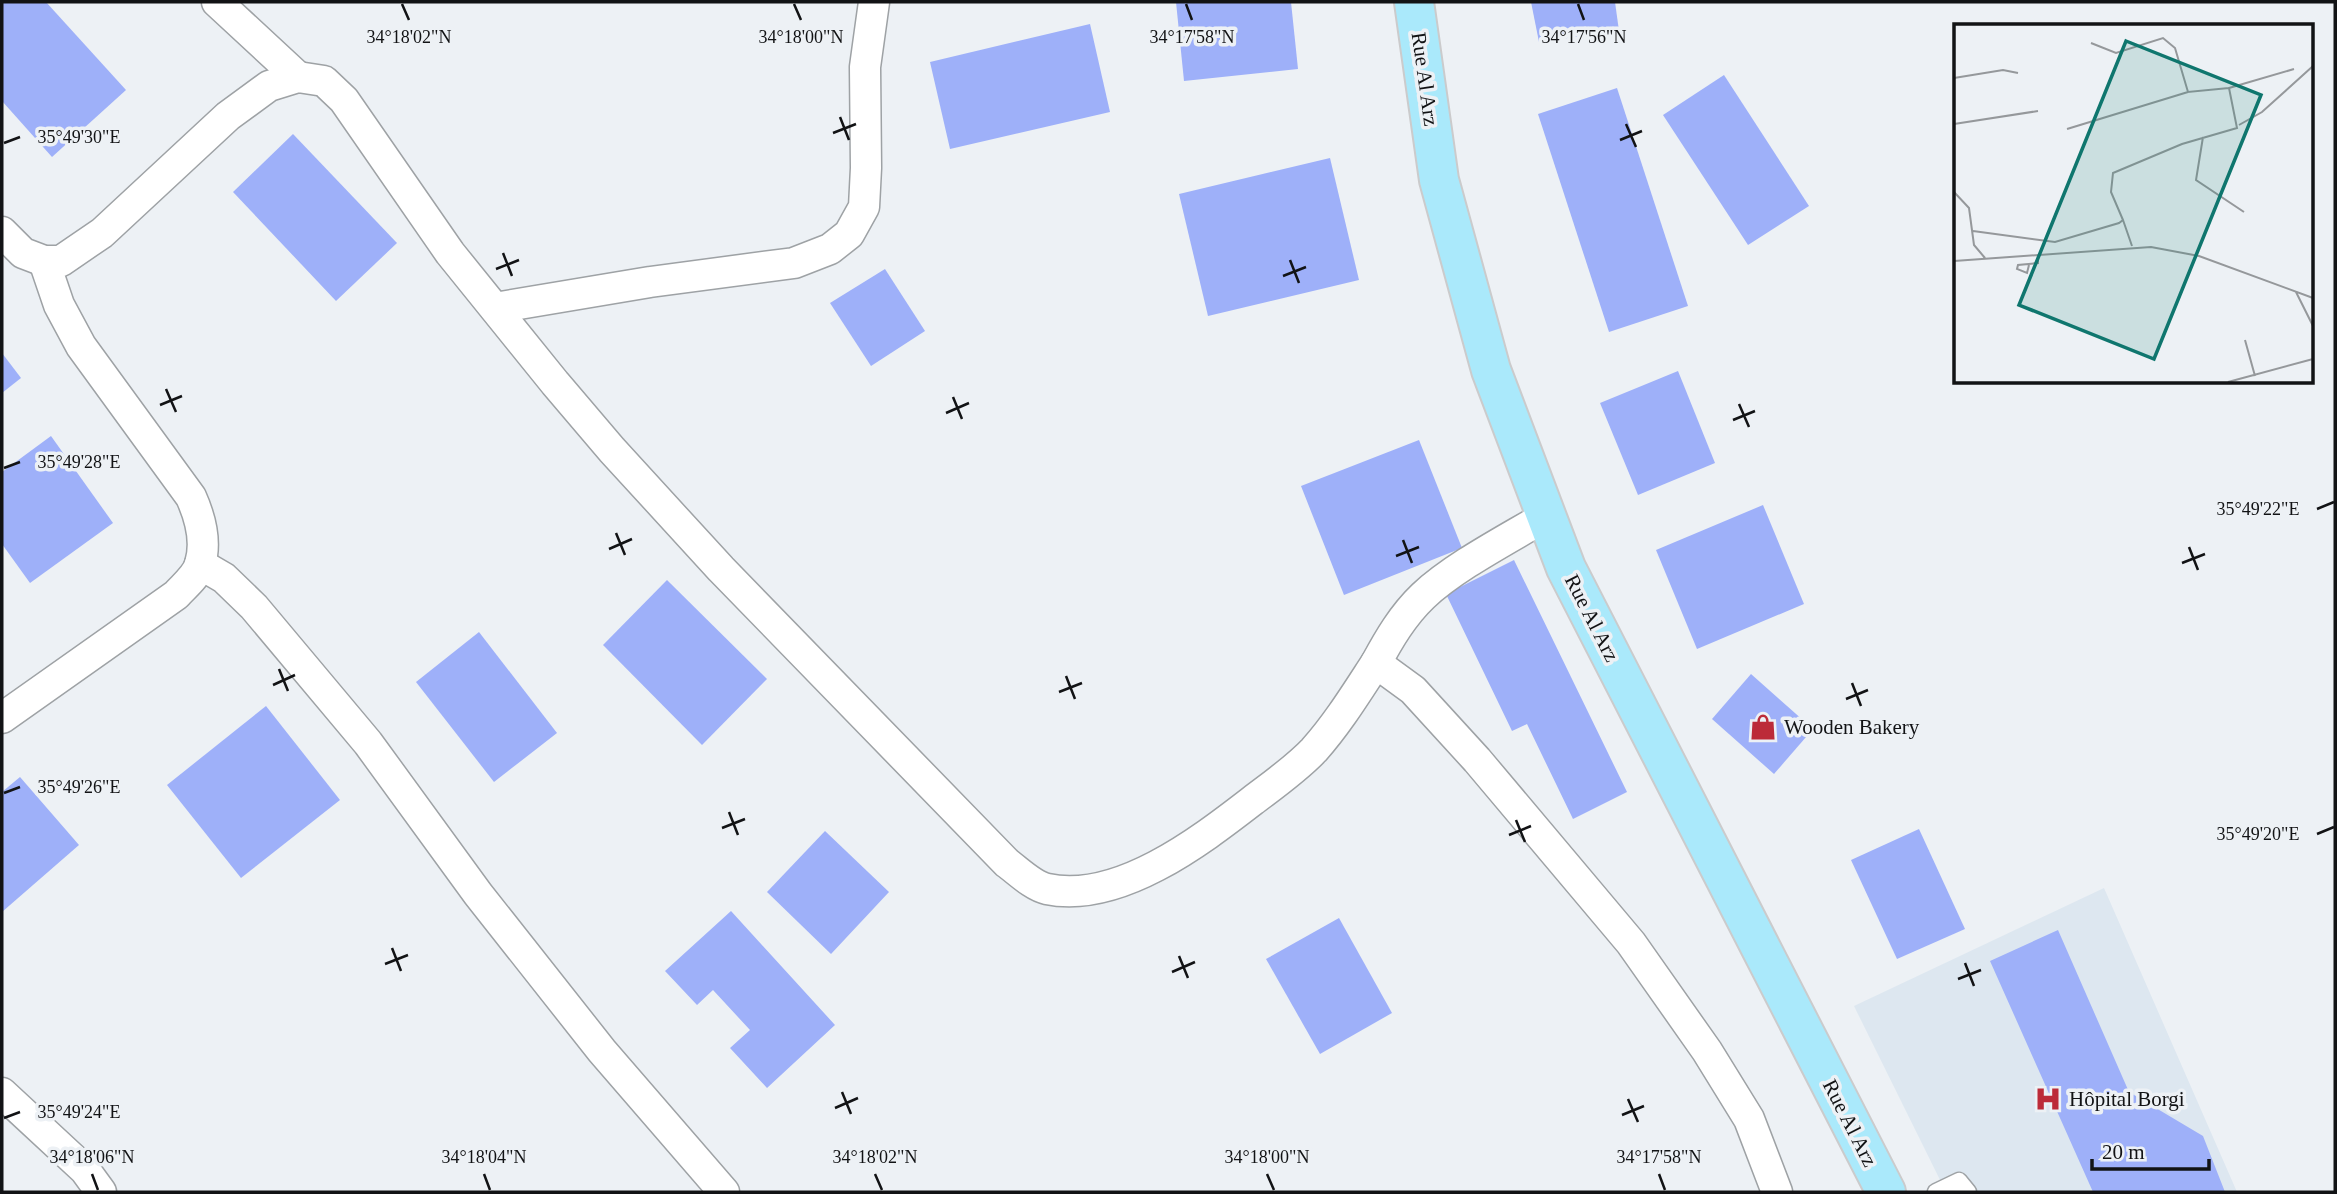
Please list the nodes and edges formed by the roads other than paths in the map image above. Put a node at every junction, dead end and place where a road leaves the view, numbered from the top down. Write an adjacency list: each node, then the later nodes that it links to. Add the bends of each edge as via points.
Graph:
1 (217, 2): 4 (street)
2 (874, 2): 7 (street, via 865,67 864,207 849,234 830,248 794,263)
3 (1414, 2): 8 (main road, Rue Al Arz, via 1439,180 1492,370)
4 (299, 77): 6 (street, via 269,86 228,116 83,248 61,261); 7 (street, via 324,81 344,100 450,253)
5 (2, 232): 6 (street, via 23,253)
6 (44, 261): 9 (street, via 59,306 81,346 191,497 202,522)
7 (495, 308): 10 (street, via 604,440 720,569 1007,863 1044,889 1072,892 1111,885 1194,844 1313,751)
8 (1546, 516): 10 (street, via 1423,596 1393,632); 16 (main road, Rue Al Arz, via 1566,568)
9 (200, 564): 11 (street, via 176,595); 14 (street, via 224,578 254,607 368,743 502,925 602,1051)
10 (1376, 663): 15 (street, via 1413,690 1477,760 1631,943 1749,1119)
11 (2, 718)
12 (2, 1093): 13 (street, via 85,1170)
13 (101, 1192)
14 (724, 1192)
15 (1777, 1192)
16 (1886, 1192)
17 (1936, 1192): 18 (lane, via 1959,1181)
18 (1968, 1192)

